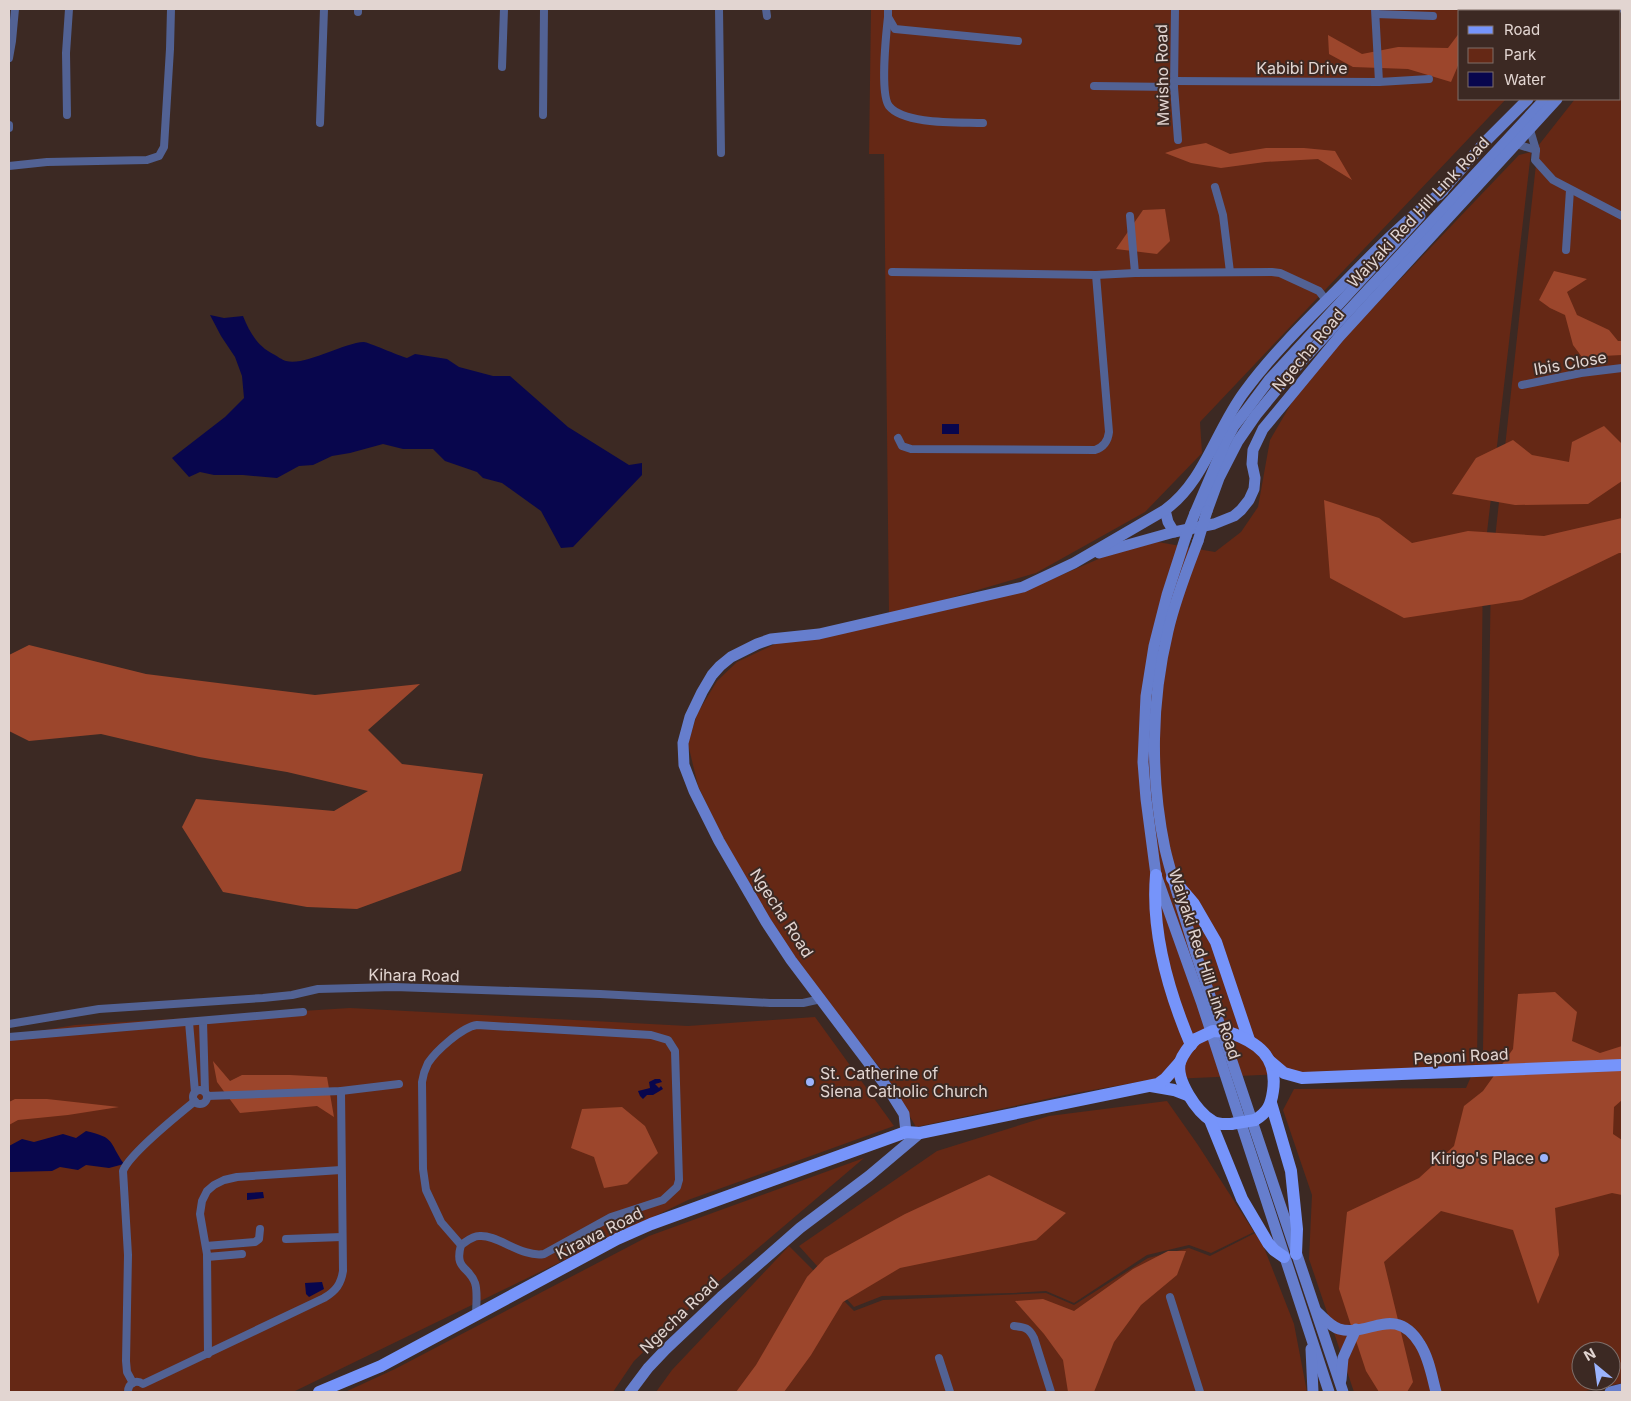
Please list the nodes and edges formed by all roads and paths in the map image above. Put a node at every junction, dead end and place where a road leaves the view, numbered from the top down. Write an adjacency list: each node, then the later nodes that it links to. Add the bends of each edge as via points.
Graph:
1 (15, 9): 14 (street)
2 (69, 9): 23 (street)
3 (171, 9): 32 (street, via 164,147 159,156 147,160)
4 (324, 9): 25 (street)
5 (504, 9): 15 (street)
6 (544, 9): 24 (street)
7 (719, 9): 31 (street)
8 (888, 9): 12 (street)
9 (1175, 9): 18 (street, Mwisho Road)
10 (1375, 11): 11 (street); 17 (street)
11 (1433, 16)
12 (888, 17): 13 (street, via 895,28); 26 (street, via 884,67 889,106 914,118)
13 (1018, 41)
14 (9, 58)
15 (502, 67)
16 (1429, 79): 17 (street, Kabibi Drive)
17 (1379, 82): 18 (street, Kabibi Drive)
18 (1174, 84): 19 (street, Kabibi Drive); 28 (street, Mwisho Road)
19 (1094, 86)
20 (1527, 100): 35 (main road, Waiyaki Red Hill Link Road)
21 (1544, 100): 38 (main road, Waiyaki Red Hill Link Road)
22 (1556, 100): 27 (main road, Ngecha Road)
23 (67, 115)
24 (543, 115)
25 (320, 123)
26 (983, 123)
27 (1530, 130): 29 (main road, Ngecha Road); 30 (street)
28 (1178, 140)
29 (1516, 144): 30 (street); 38 (main road, Ngecha Road)
30 (1536, 150): 34 (street, via 1535,160 1545,172)
31 (721, 153)
32 (9, 166)
33 (1215, 187): 41 (street, via 1223,215)
34 (1570, 190): 37 (street); 39 (street)
35 (1443, 191): 44 (main road, Ngecha Road, via 1401,225); 47 (main road, Waiyaki Red Hill Link Road, via 1269,380)
36 (1130, 216): 42 (street)
37 (1622, 216)
38 (1436, 224): 47 (main road, Waiyaki Red Hill Link Road); 50 (main road, Ngecha Road, via 1263,429 1253,450 1255,478 1252,494 1245,505 1224,521)
39 (1566, 250)
40 (892, 272): 43 (street)
41 (1230, 272): 42 (street); 44 (street, via 1280,273 1318,291)
42 (1135, 273): 43 (street)
43 (1096, 275): 48 (street, via 1110,432 1100,448 911,449 902,446)
44 (1326, 300): 49 (main road, Ngecha Road, via 1250,385 1227,417 1190,485)
45 (1622, 368): 46 (street, Ibis Close, via 1581,372)
46 (1522, 385)
47 (1250, 413): 52 (main road, Waiyaki Red Hill Link Road, bridge, via 1234,426 1195,513 1167,595 1154,646 1146,696 1143,762); 53 (main road, Waiyaki Red Hill Link Road, bridge, via 1207,511 1168,631 1154,729 1160,816)
48 (898, 438)
49 (1165, 510): 50 (main road); 51 (main road, Ngecha Road)
50 (1174, 532): 51 (main road, Ngecha Road)
51 (1074, 563): 54 (main road, Ngecha Road, via 1041,580 1004,592 819,634 771,639 720,666 702,692 690,717 683,743 687,773 753,903)
52 (1156, 875): 61 (main road, via 1155,905 1165,966); 84 (main road, Waiyaki Red Hill Link Road)
53 (1172, 878): 60 (main road, via 1194,904 1216,942); 84 (main road, Waiyaki Red Hill Link Road)
54 (821, 998): 58 (street, Kihara Road, via 802,1003 770,1003 502,990 337,988 263,998 99,1008); 75 (main road, Ngecha Road, via 890,1090 904,1114)
55 (303, 1012): 56 (street)
56 (203, 1021): 57 (street); 70 (street)
57 (189, 1022): 59 (street); 69 (street)
58 (9, 1024)
59 (9, 1037)
60 (1249, 1040): 61 (main road, bridge, via 1228,1032 1213,1031); 63 (main road)
61 (1194, 1042): 62 (main road)
62 (1180, 1062): 67 (main road, via 1165,1079); 71 (main road, via 1181,1079)
63 (1271, 1062): 65 (main road, Peponi Road, via 1284,1073); 72 (main road, via 1274,1076)
64 (1622, 1065): 65 (main road, Peponi Road)
65 (1302, 1078): 72 (main road, Peponi Road, via 1290,1082)
66 (399, 1084): 68 (street)
67 (1150, 1086): 71 (main road); 76 (main road)
68 (341, 1091): 70 (street); 77 (street)
69 (196, 1092): 70 (street, via 201,1090); 73 (street)
70 (206, 1094): 73 (street, via 203,1103)
71 (1187, 1095): 74 (main road)
72 (1272, 1098): 74 (main road, bridge, via 1267,1112 1255,1120 1230,1124); 84 (main road, via 1291,1171 1297,1229)
73 (195, 1101): 94 (street, via 129,1160 123,1171 128,1255 127,1367)
74 (1210, 1120): 84 (main road, via 1242,1199 1268,1243 1274,1250)
75 (906, 1132): 76 (main road); 88 (main road, Kirawa Road, via 651,1224)
76 (920, 1133): 100 (main road, Ngecha Road, via 800,1228 737,1283 670,1344)
77 (342, 1170): 79 (street); 82 (street, via 237,1177 214,1185 202,1201 200,1214)
78 (260, 1229): 82 (street, via 258,1241)
79 (342, 1237): 80 (street); 92 (street, via 342,1276 331,1294)
80 (286, 1239)
81 (461, 1245): 81 (street, via 441,1222 424,1180 422,1084 432,1058 464,1029 477,1025 651,1035 668,1040 675,1051 679,1180 670,1195 611,1217 544,1254 532,1255 484,1236 475,1236); 88 (street, via 462,1267 476,1285)
82 (206, 1246): 85 (street)
83 (242, 1254): 85 (street)
84 (1290, 1255): 87 (main road, Waiyaki Red Hill Link Road); 91 (main road, Waiyaki Red Hill Link Road)
85 (207, 1257): 92 (street)
86 (1170, 1297): 103 (street)
87 (1316, 1311): 90 (main road, via 1340,1329); 97 (main road, Waiyaki Red Hill Link Road)
88 (476, 1315): 99 (main road, Kirawa Road, via 381,1366)
89 (1014, 1326): 102 (street, via 1025,1327 1034,1338)
90 (1356, 1329): 97 (main road, via 1344,1358); 106 (main road, via 1383,1323 1406,1329 1421,1344)
91 (1310, 1334): 104 (main road); 105 (main road, Waiyaki Red Hill Link Road)
92 (208, 1354): 95 (street)
93 (939, 1358): 101 (street)
94 (133, 1383): 95 (street, via 140,1382); 98 (street)
95 (145, 1388)
96 (1622, 1389): 107 (main road)
97 (1342, 1391)
98 (128, 1392)
99 (320, 1392)
100 (630, 1392)
101 (950, 1392)
102 (1051, 1392)
103 (1200, 1392)
104 (1313, 1392)
105 (1329, 1392)
106 (1436, 1392)
107 (1610, 1392)

